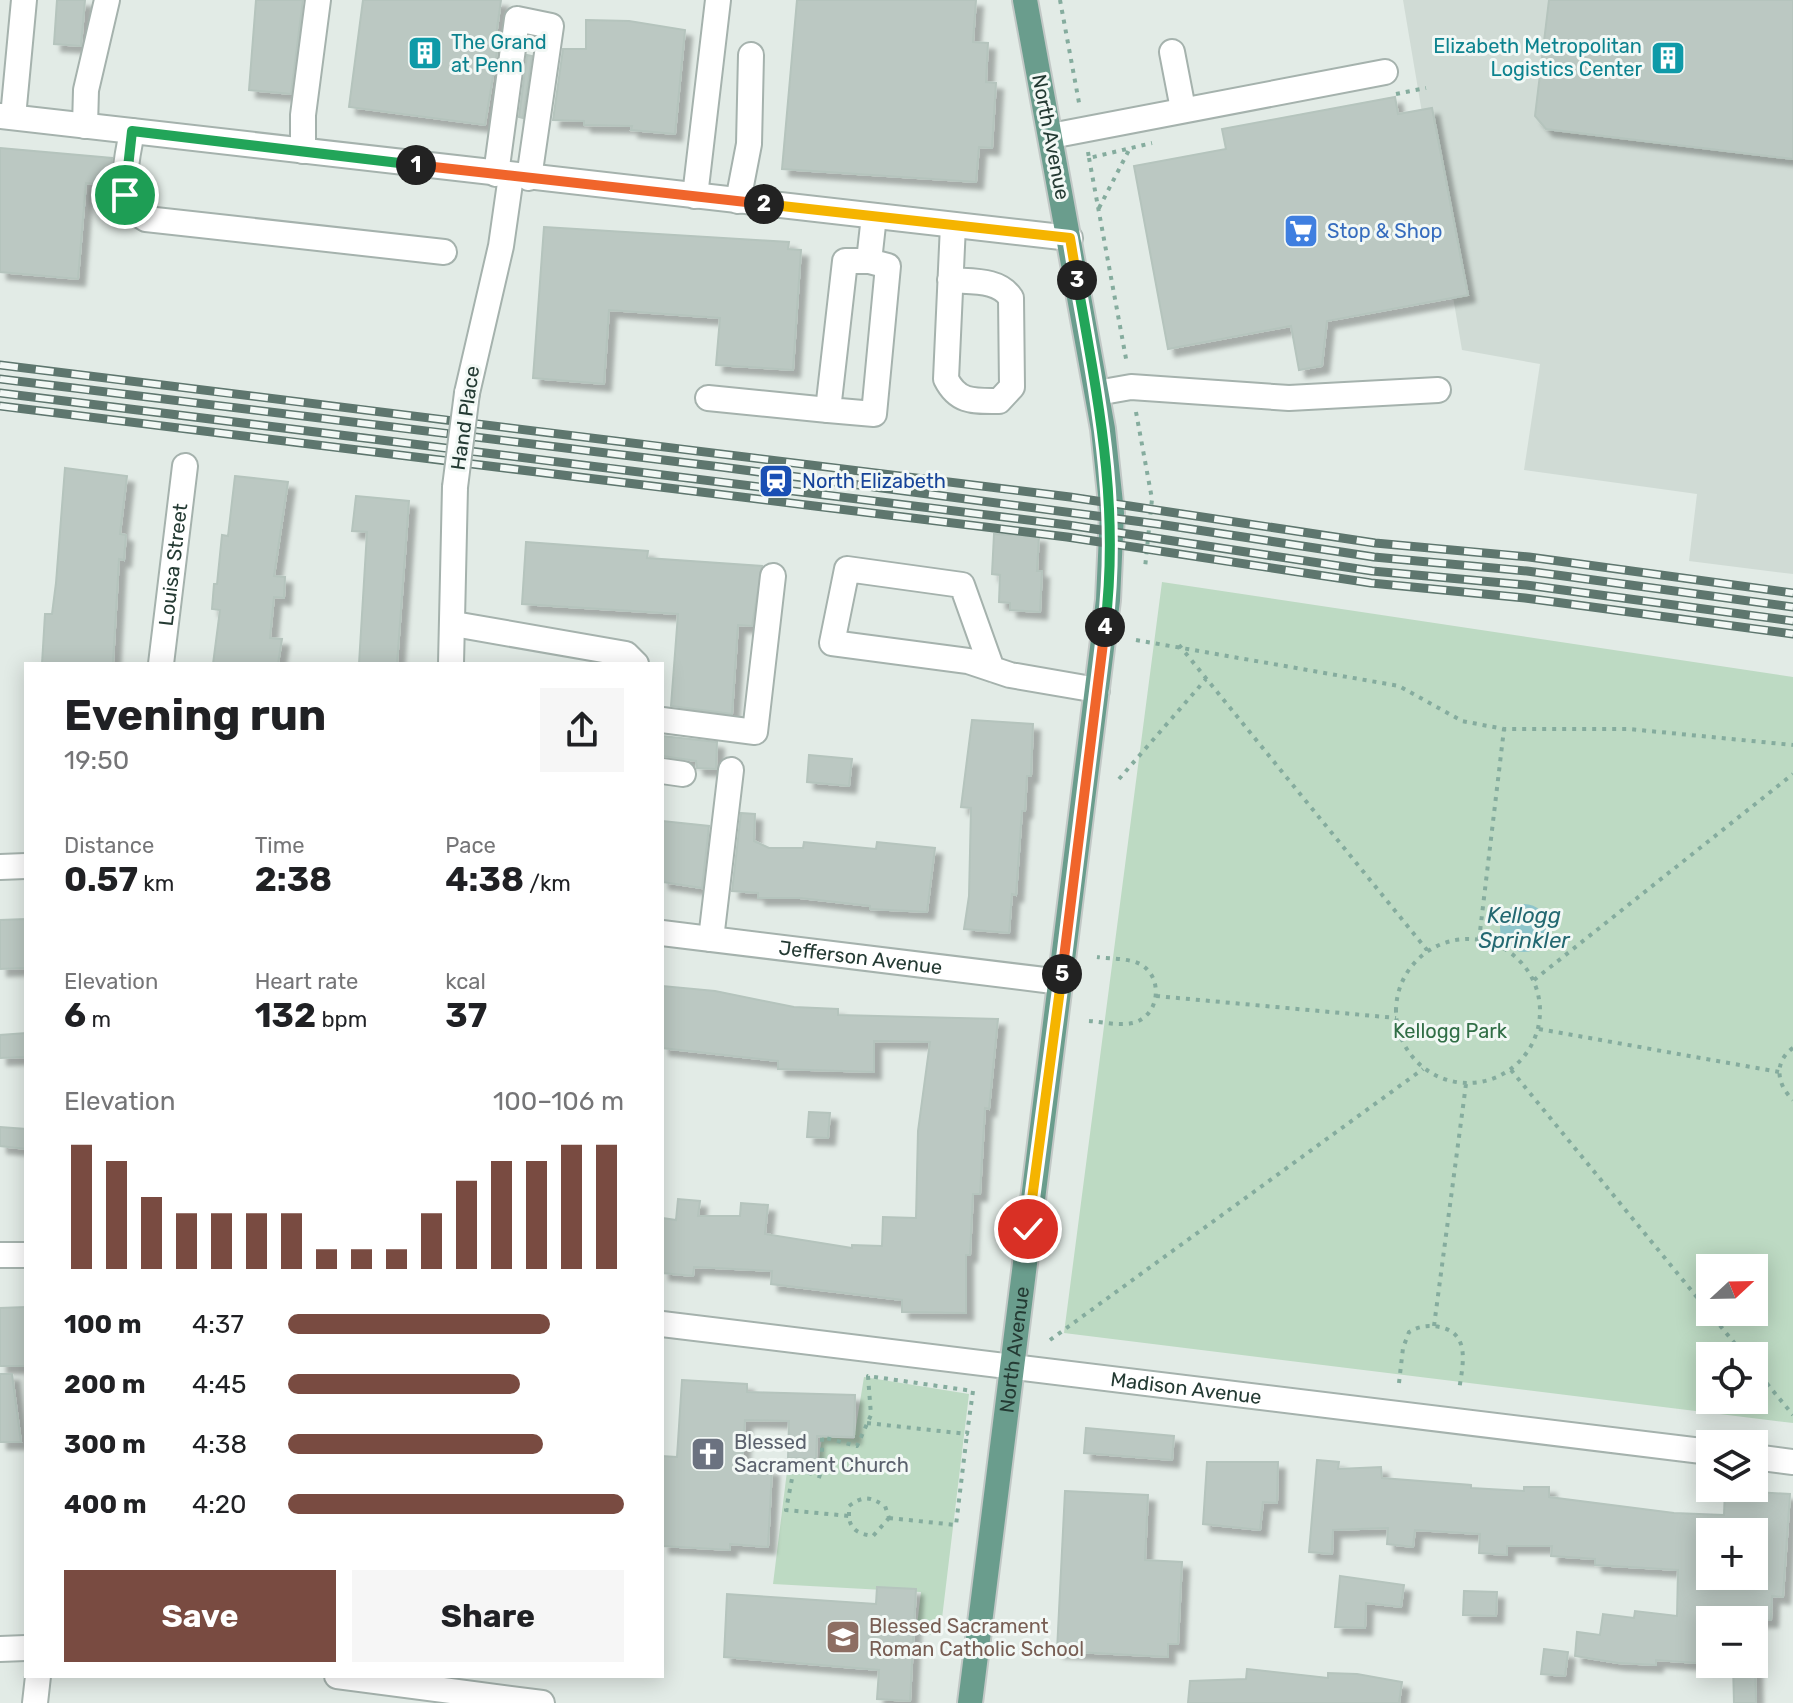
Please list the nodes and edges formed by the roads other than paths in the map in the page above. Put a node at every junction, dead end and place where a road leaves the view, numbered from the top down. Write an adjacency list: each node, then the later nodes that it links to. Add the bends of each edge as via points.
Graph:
1 (24, 0): 10 (street)
2 (107, 0): 11 (street, via 86,90)
3 (318, 0): 14 (street)
4 (718, 0): 16 (street)
5 (1025, 0): 13 (main road, North Avenue)
6 (1172, 52): 9 (street)
7 (751, 55): 17 (street, via 749,144)
8 (1385, 72): 9 (street)
9 (1183, 109): 13 (street)
10 (7, 117): 11 (street)
11 (85, 126): 12 (street)
12 (132, 131): 14 (street); 21 (street, via 125,195 134,213 146,219)
13 (1051, 136): 20 (main road, North Avenue)
14 (303, 151): 15 (street)
15 (512, 176): 15 (street, via 551,26 517,19); 16 (street); 30 (street, Hand Place, bridge, via 467,393 455,487)
16 (695, 196): 17 (street)
17 (738, 201): 18 (street)
18 (874, 216): 19 (street); 22 (street)
19 (953, 225): 20 (street); 23 (street)
20 (1070, 238): 25 (main road, North Avenue)
21 (444, 252)
22 (869, 261): 27 (street, via 845,261); 27 (street, via 888,266 874,414)
23 (950, 280): 23 (street, via 946,379 953,393 966,401 999,401 1012,387 1011,298 1005,288)
24 (1438, 390): 25 (street, via 1289,398 1131,387)
25 (1097, 393): 35 (main road, North Avenue, via 1112,513)
26 (708, 398): 27 (street)
27 (828, 410)
28 (185, 466): 31 (street, Louisa Street)
29 (773, 576): 36 (street, via 755,732)
30 (454, 624): 32 (street, Hand Place); 33 (street, via 626,654)
31 (161, 662)
32 (451, 662)
33 (634, 662)
34 (992, 669): 34 (street, via 968,661 832,643 847,569 962,585); 35 (street)
35 (1097, 690): 42 (main road, North Avenue)
36 (664, 720)
37 (731, 770): 41 (street)
38 (24, 866): 39 (street)
39 (0, 867)
40 (664, 933): 41 (street, Jefferson Avenue)
41 (711, 939): 42 (street, Jefferson Avenue)
42 (1061, 982): 46 (main road, North Avenue)
43 (0, 1255): 44 (street)
44 (24, 1255)
45 (664, 1324): 46 (street, Madison Avenue)
46 (1010, 1367): 47 (street, Madison Avenue); 56 (main road, North Avenue)
47 (1696, 1450)
48 (1768, 1459): 49 (street)
49 (1793, 1462)
50 (24, 1648): 51 (street)
51 (0, 1649)
52 (38, 1678): 54 (street)
53 (352, 1678): 55 (street)
54 (35, 1703)
55 (542, 1703)
56 (970, 1703)

